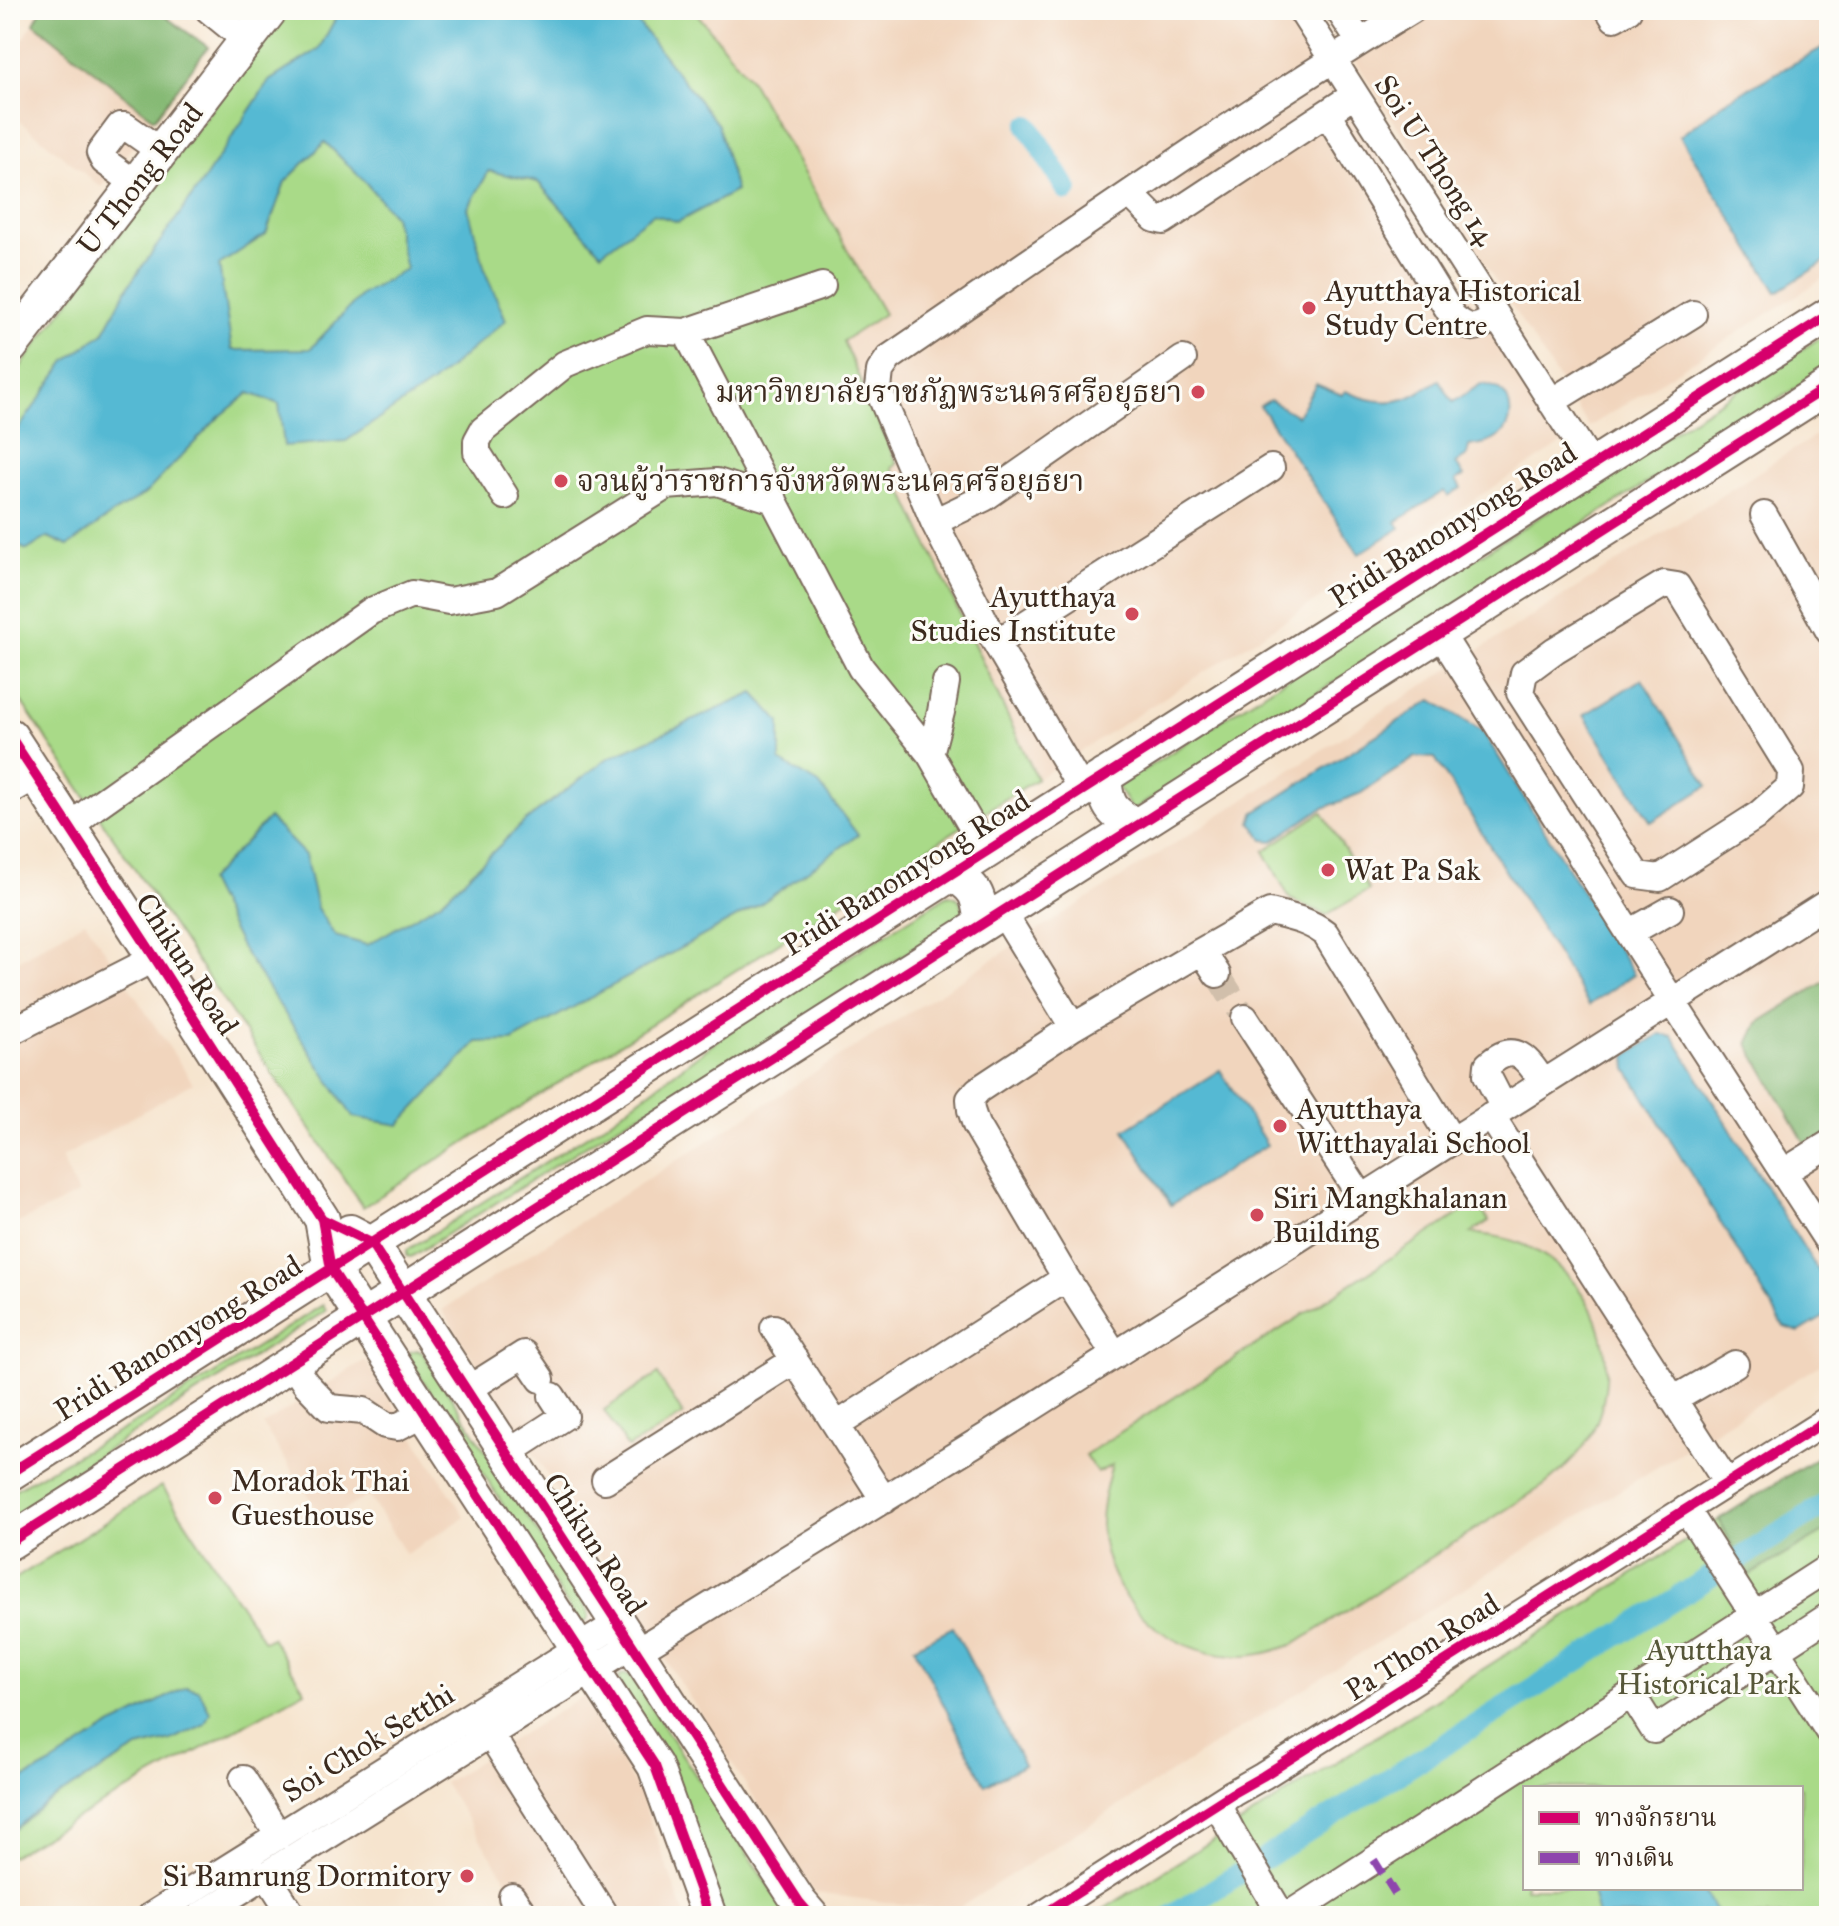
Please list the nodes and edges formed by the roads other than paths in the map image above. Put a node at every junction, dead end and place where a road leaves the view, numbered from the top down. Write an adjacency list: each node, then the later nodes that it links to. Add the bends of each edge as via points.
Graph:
1 (209, 10): 8 (street)
2 (270, 10): 8 (main road, U Thong Road)
3 (1301, 10): 10 (street, Soi U Thong 14)
4 (1339, 10): 9 (street)
5 (1412, 10): 9 (street)
6 (1609, 10): 7 (street, via 1614,18)
7 (1628, 10)
8 (247, 41): 13 (main road, U Thong Road)
9 (1360, 42): 10 (street)
10 (1333, 60): 11 (street, Soi U Thong 14); 15 (street)
11 (1355, 95): 12 (street); 19 (street, Soi U Thong 14)
12 (1327, 113): 15 (street, via 1163,221); 19 (street, via 1453,317 1464,326 1477,327)
13 (162, 152): 14 (main road, U Thong Road); 14 (street, via 120,126 101,158)
14 (136, 184): 21 (main road, U Thong Road)
15 (1130, 194): 30 (street, via 889,358 880,371 878,389)
16 (822, 286): 20 (street)
17 (1693, 314): 24 (street)
18 (1829, 315): 25 (main road, Pridi Banomyong Road)
19 (1497, 317): 24 (street, Soi U Thong 14)
20 (686, 332): 27 (street, via 647,330 565,364 483,430 477,452); 28 (street)
21 (10, 347)
22 (1183, 359): 30 (street, via 984,498)
23 (1829, 386): 32 (main road)
24 (1551, 402): 25 (street, Soi U Thong 14)
25 (1592, 465): 37 (main road, Pridi Banomyong Road)
26 (1271, 468): 33 (street)
27 (505, 496)
28 (774, 500): 36 (street, via 861,668); 42 (street, via 717,482 666,486 497,592 449,601 412,594 371,611)
29 (1764, 515): 31 (street)
30 (934, 522): 33 (street)
31 (1829, 631)
32 (1440, 633): 40 (street); 41 (main road)
33 (996, 643): 37 (street)
34 (946, 682): 36 (street)
35 (10, 736): 38 (main road, Chikun Road)
36 (930, 754): 43 (street)
37 (1093, 783): 41 (main road, via 1116,814); 43 (main road, Pridi Banomyong Road)
38 (23, 784): 42 (main road, Chikun Road)
39 (1581, 788): 39 (street, via 1520,693 1524,673 1664,584 1677,586 1791,771 1790,787 1758,815 1660,878 1637,875); 40 (street)
40 (1550, 809): 48 (street)
41 (1136, 826): 47 (main road)
42 (70, 827): 50 (main road, Chikun Road)
43 (986, 851): 44 (main road, Pridi Banomyong Road)
44 (951, 873): 47 (main road, via 969,884); 63 (main road, Pridi Banomyong Road)
45 (1829, 902): 52 (street, Soi Chok Setthi)
46 (1670, 910): 48 (street)
47 (992, 917): 54 (street); 67 (main road)
48 (1629, 933): 52 (street)
49 (1202, 951): 51 (street); 54 (street); 58 (street, via 1270,912 1313,924 1325,933)
50 (155, 958): 55 (street); 62 (main road, Chikun Road)
51 (1217, 974)
52 (1672, 1001): 56 (street, Soi Chok Setthi); 60 (street)
53 (1245, 1018): 61 (street)
54 (1073, 1027): 66 (street, via 970,1099 976,1125)
55 (10, 1032)
56 (1543, 1083): 57 (street, Soi Chok Setthi); 57 (street, via 1516,1053 1494,1059 1487,1075)
57 (1498, 1112): 58 (street, Soi Chok Setthi); 75 (street)
58 (1452, 1141): 61 (street, Soi Chok Setthi)
59 (1829, 1144): 60 (street)
60 (1784, 1172): 64 (street)
61 (1362, 1198): 70 (street, Soi Chok Setthi)
62 (322, 1219): 63 (main road); 65 (main road, Chikun Road)
63 (371, 1243): 65 (main road, Pridi Banomyong Road); 67 (main road, Chikun Road)
64 (1829, 1243)
65 (331, 1269): 68 (main road, Chikun Road); 80 (main road, Pridi Banomyong Road)
66 (1066, 1278): 70 (street); 78 (street)
67 (402, 1291): 68 (main road); 74 (main road, Chikun Road)
68 (364, 1318): 72 (main road); 76 (main road, Chikun Road)
69 (774, 1328): 71 (street)
70 (1115, 1355): 83 (street, Soi Chok Setthi)
71 (795, 1360): 78 (street); 81 (street)
72 (292, 1364): 76 (street, via 329,1408 364,1411 397,1427); 85 (main road)
73 (1735, 1364): 75 (street)
74 (467, 1390): 79 (main road, Chikun Road); 79 (street, via 524,1354 565,1416)
75 (1673, 1400): 82 (street)
76 (425, 1413): 91 (main road, Chikun Road)
77 (1829, 1419): 82 (street, Pa Thon Road)
78 (837, 1425): 83 (street)
79 (508, 1453): 89 (main road, Chikun Road)
80 (10, 1473)
81 (605, 1480)
82 (1727, 1483): 84 (street, Pa Thon Road)
83 (884, 1500): 89 (street, Soi Chok Setthi)
84 (1686, 1509): 87 (street); 96 (street, Pa Thon Road)
85 (10, 1542)
86 (1829, 1567): 87 (street)
87 (1754, 1615): 90 (street); 92 (street)
88 (1829, 1616): 90 (street)
89 (629, 1639): 91 (street, Soi Chok Setthi); 104 (main road, Chikun Road)
90 (1776, 1650): 92 (street, via 1654,1730); 93 (street)
91 (586, 1659): 94 (street, Soi Chok Setthi); 97 (street, Soi Chok Setthi); 103 (main road, Chikun Road, via 655,1766)
92 (1632, 1695): 106 (street)
93 (1829, 1732)
94 (490, 1734): 98 (street, Soi Chok Setthi); 102 (street)
95 (243, 1779): 97 (street)
96 (1217, 1804): 105 (street, Pa Thon Road); 106 (street)
97 (279, 1836): 100 (street, Soi Chok Setthi)
98 (266, 1874): 99 (street, Soi Chok Setthi); 101 (street)
99 (215, 1912)
100 (151, 1916)
101 (293, 1916)
102 (605, 1916)
103 (709, 1916)
104 (811, 1916)
105 (1041, 1916)
106 (1285, 1916)

